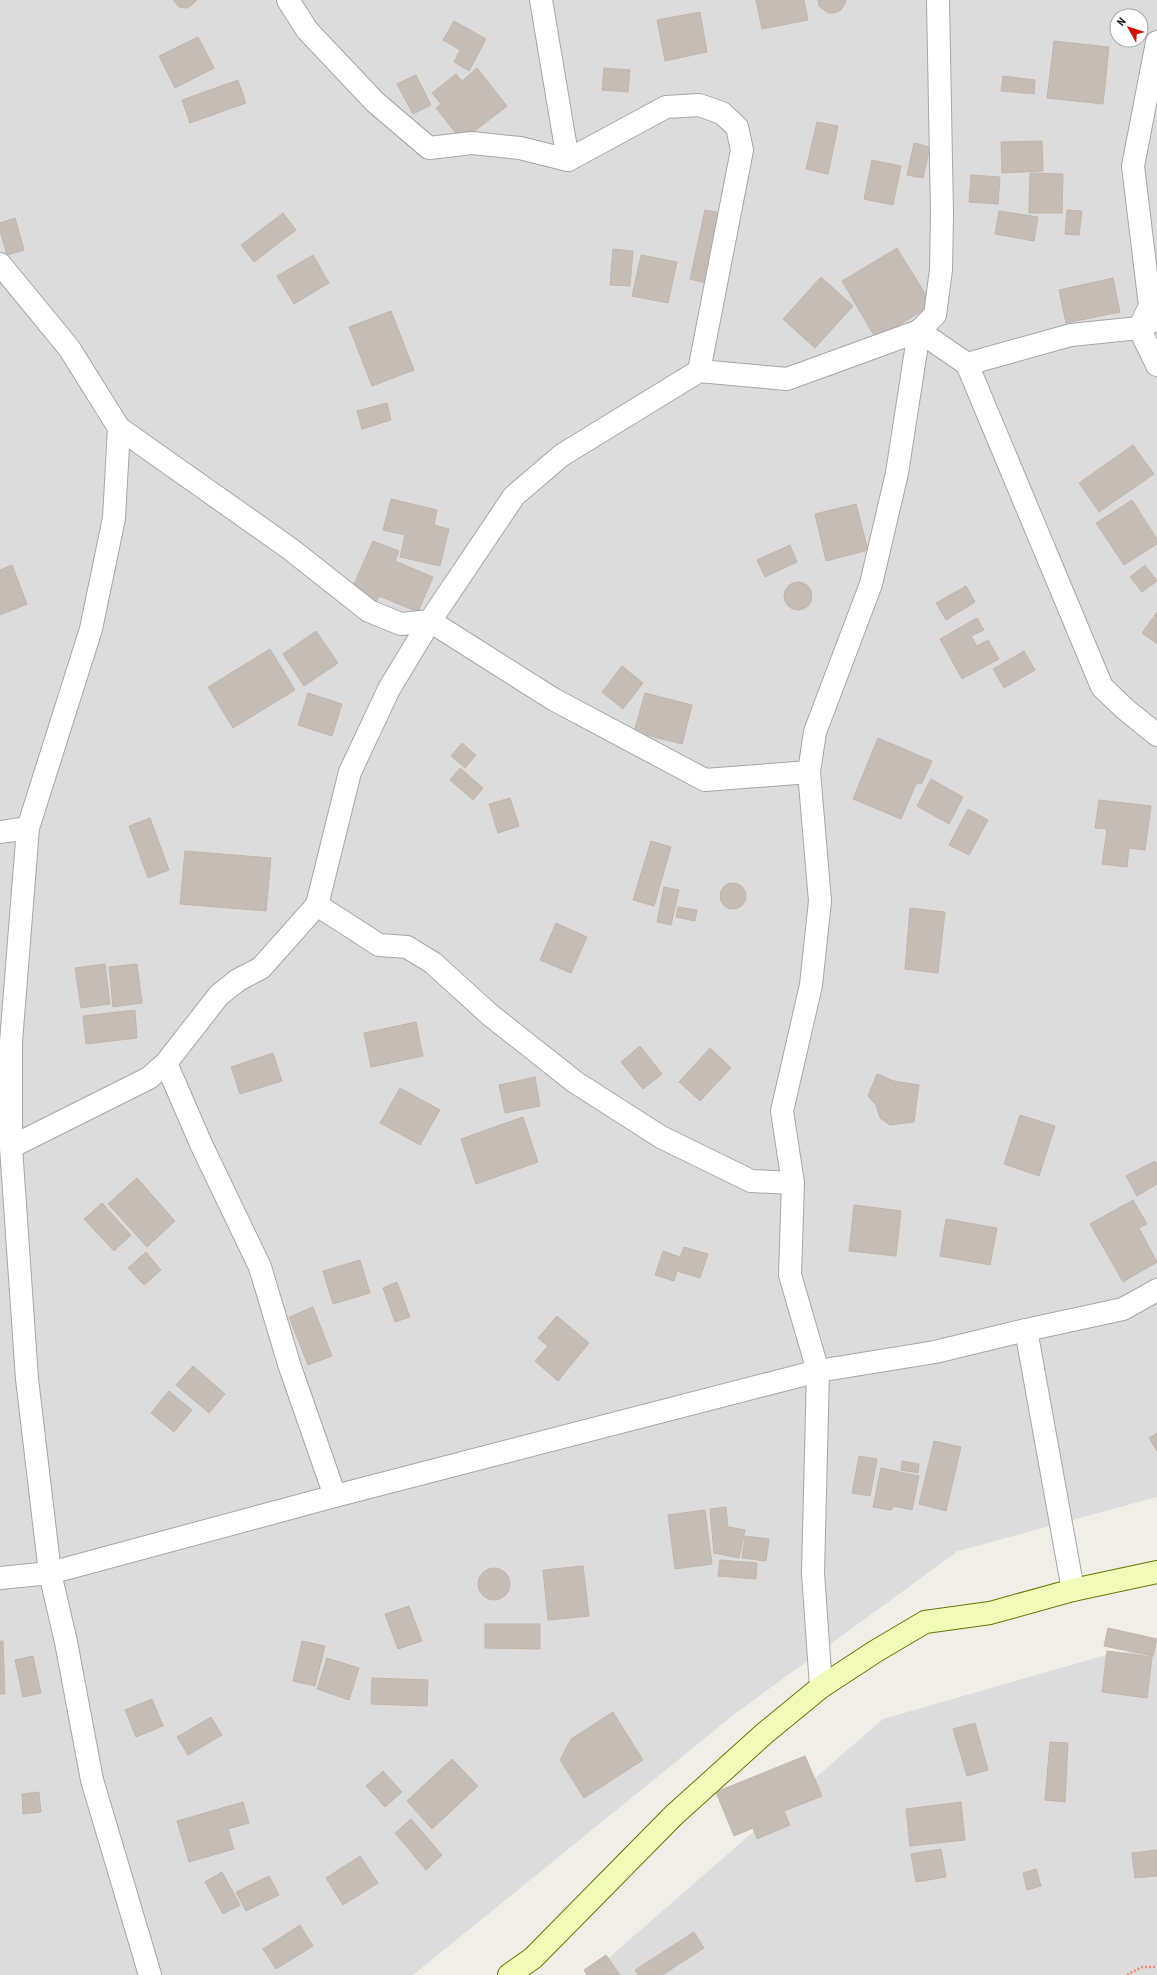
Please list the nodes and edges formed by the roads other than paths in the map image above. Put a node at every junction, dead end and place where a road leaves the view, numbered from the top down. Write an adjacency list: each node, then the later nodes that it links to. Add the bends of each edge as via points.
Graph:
1 (288, 0): 5 (street, via 307,30 375,102 429,148 472,143 520,148)
2 (541, 0): 5 (street)
3 (938, 0): 8 (street, via 941,270 935,314)
4 (1157, 42): 7 (street, via 1133,166 1150,306)
5 (568, 160): 11 (street, via 666,107 699,105 722,113 737,127 742,150)
6 (0, 264): 12 (street, via 69,348)
7 (1148, 324): 9 (street, via 1071,335); 10 (street)
8 (919, 331): 9 (street); 11 (street, via 787,379); 15 (street, via 896,473 871,584 815,732)
9 (967, 364): 14 (street, via 1102,687 1125,710)
10 (1157, 365)
11 (699, 372): 13 (street, via 562,455 514,496)
12 (119, 428): 13 (street, via 289,548 369,611 401,624); 16 (street, via 114,518 91,629)
13 (430, 621): 15 (street, via 553,699 705,780); 18 (street, via 389,690 350,772)
14 (1157, 735)
15 (809, 772): 21 (street, via 820,901 811,985 782,1111)
16 (28, 828): 17 (street); 20 (street, via 11,1042)
17 (0, 832)
18 (317, 906): 19 (street, via 262,968 238,980 219,995); 21 (street, via 379,945 407,947 433,964 489,1014 575,1082 661,1137 751,1182)
19 (166, 1064): 20 (street, via 149,1078); 26 (street, via 260,1267 290,1367)
20 (11, 1147): 22 (street)
21 (793, 1183): 25 (street, via 790,1275)
22 (7, 1204): 28 (street)
23 (1157, 1290): 24 (street, via 1123,1309)
24 (1026, 1330): 25 (street, via 936,1352); 30 (street)
25 (818, 1371): 26 (street); 31 (street, via 813,1572)
26 (335, 1496): 28 (street)
27 (1157, 1572): 30 (street)
28 (50, 1573): 29 (street); 32 (street, via 92,1780)
29 (0, 1578)
30 (1073, 1590): 31 (street, via 990,1612 925,1622)
31 (821, 1687): 33 (street, via 674,1814 533,1958)
32 (150, 1975)
33 (509, 1975)

